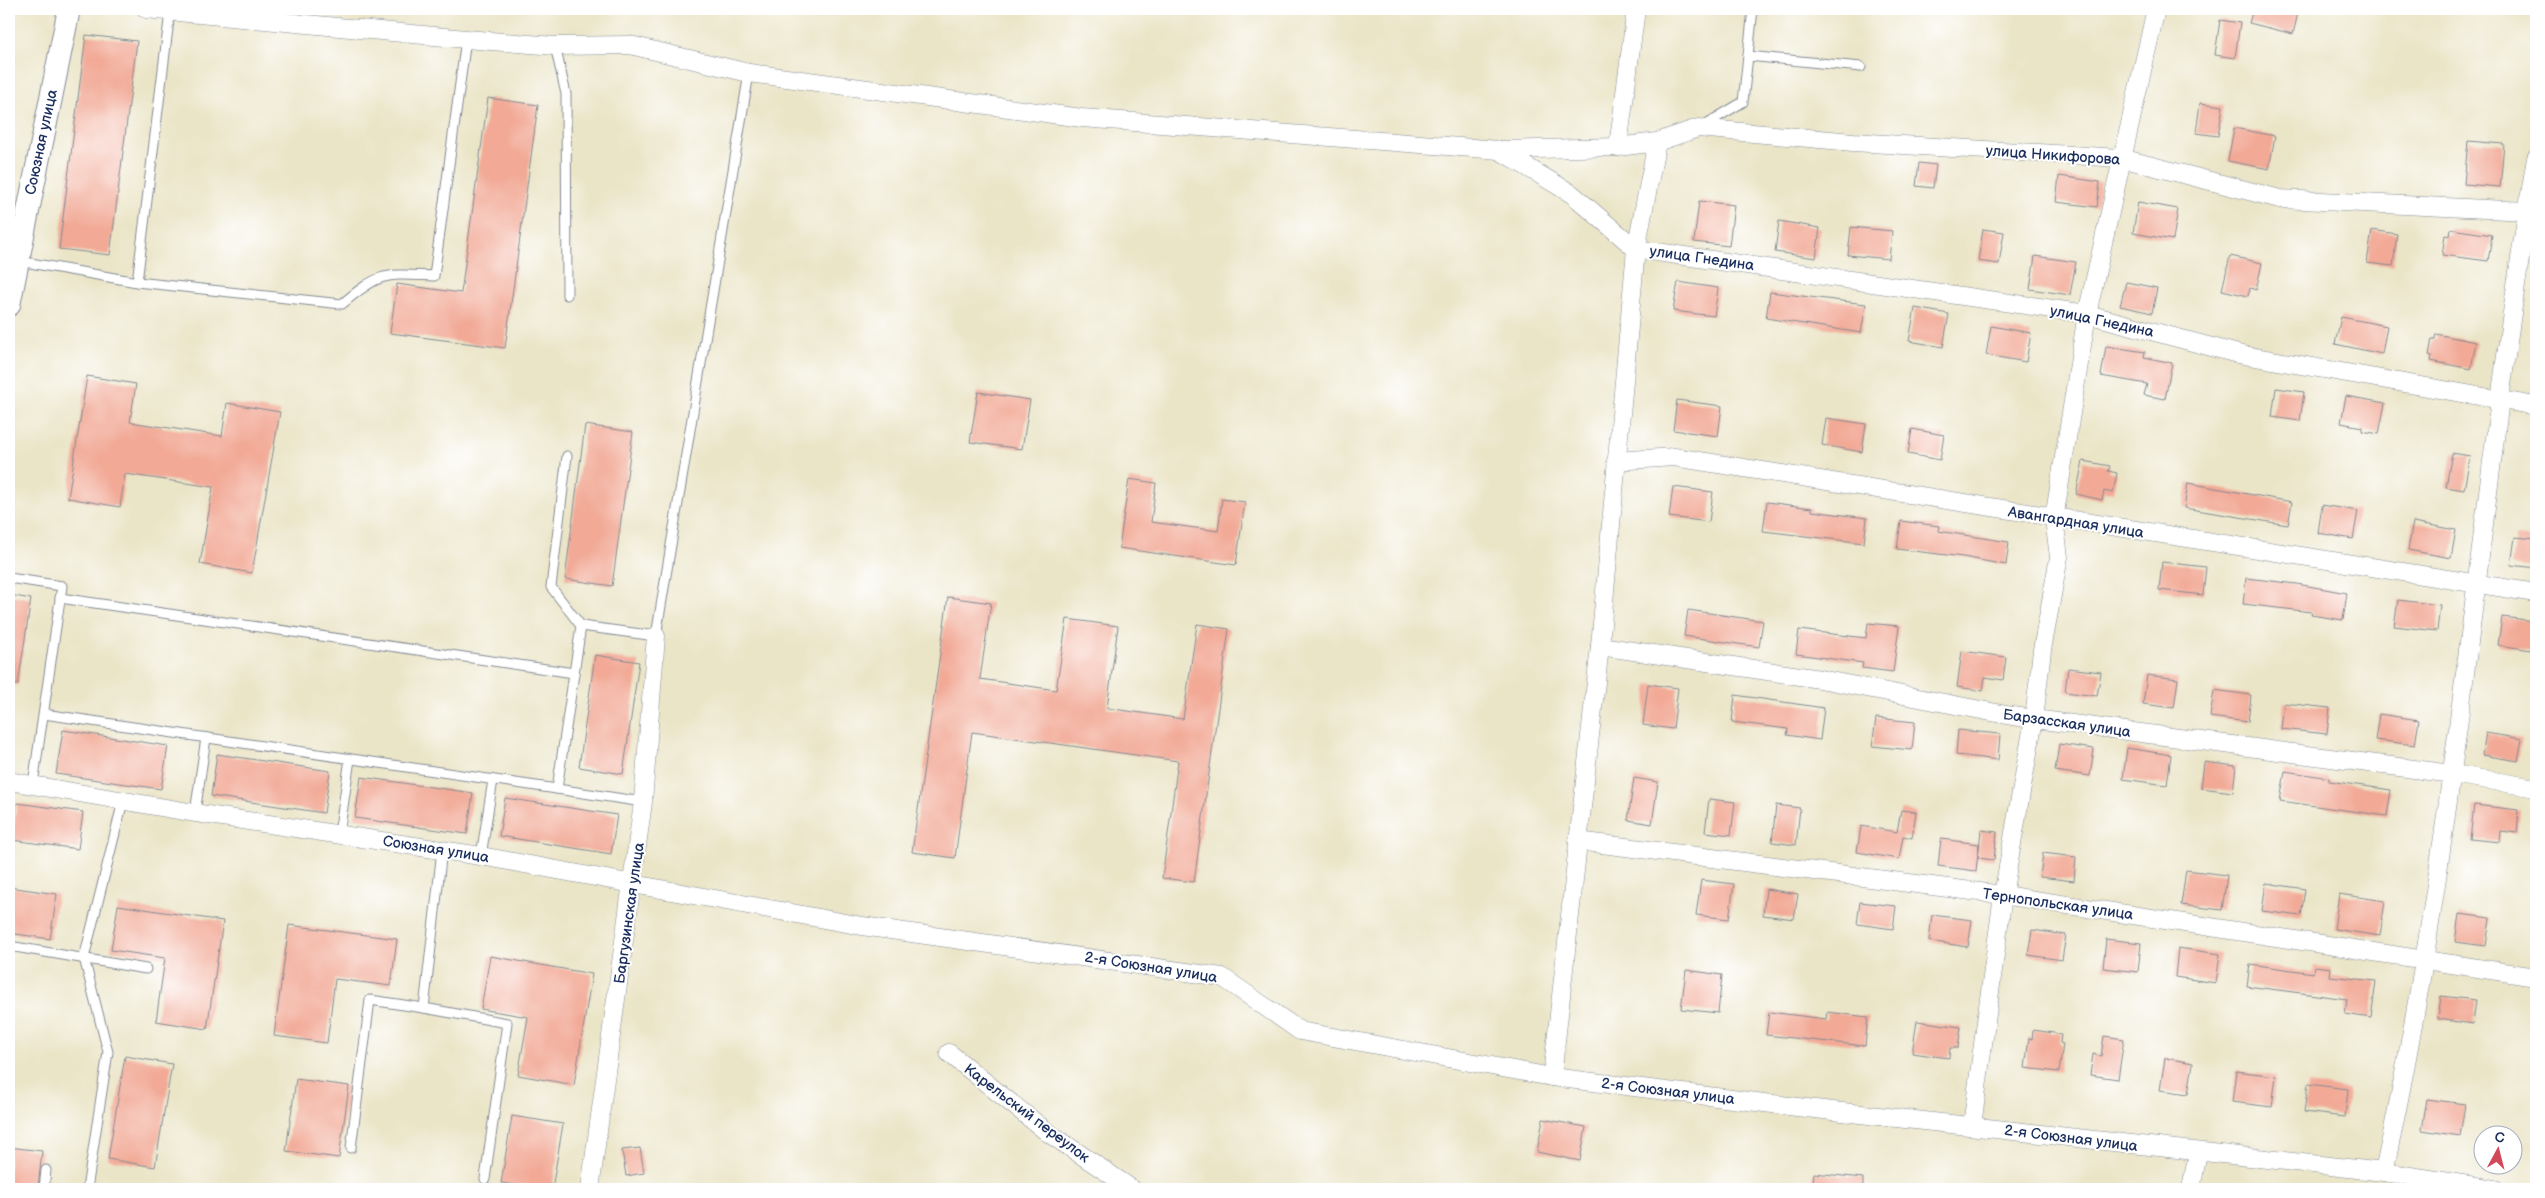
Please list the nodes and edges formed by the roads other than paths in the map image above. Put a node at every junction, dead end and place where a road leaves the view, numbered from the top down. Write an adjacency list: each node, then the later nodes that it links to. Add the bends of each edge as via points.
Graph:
1 (69, 9): 20 (street, Союзная улица)
2 (146, 9): 6 (street, улица Никифорова)
3 (1636, 9): 14 (street)
4 (1753, 9): 9 (lane)
5 (2156, 9): 16 (street)
6 (170, 12): 7 (street, улица Никифорова); 21 (lane)
7 (466, 39): 8 (street, улица Никифорова); 21 (lane, via 434,276 388,274 368,282 342,304)
8 (555, 46): 11 (street, улица Никифорова, via 630,45); 22 (lane, via 566,94)
9 (1748, 56): 10 (lane); 12 (lane, via 1743,102)
10 (1862, 67)
11 (749, 73): 15 (street, улица Никифорова, via 1082,118); 35 (lane)
12 (1698, 128): 13 (street, улица Никифорова); 16 (street, улица Никифорова, via 1853,142)
13 (1658, 142): 14 (street, улица Никифорова); 19 (street)
14 (1618, 147): 15 (street, улица Никифорова)
15 (1499, 150): 19 (street, via 1572,194)
16 (2121, 158): 18 (street, улица Никифорова, via 2280,199); 24 (street)
17 (2536, 158): 18 (street)
18 (2532, 212): 25 (street)
19 (1636, 249): 24 (street, улица Гнедина); 28 (street)
20 (16, 260): 21 (lane); 23 (street, Союзная улица)
21 (137, 282)
22 (567, 295)
23 (9, 305)
24 (2087, 314): 25 (street, улица Гнедина, via 2238,354); 29 (street)
25 (2501, 400): 26 (street, улица Гнедина); 31 (street)
26 (2536, 406)
27 (567, 456): 34 (lane, via 551,587)
28 (1616, 461): 29 (street, Авангардная улица, via 1674,457); 36 (street)
29 (2054, 519): 31 (street, Авангардная улица); 39 (street, via 2058,557)
30 (9, 578): 33 (lane, via 62,586)
31 (2476, 583): 32 (street, Авангардная улица); 42 (street)
32 (2536, 593)
33 (60, 598): 37 (lane); 38 (lane)
34 (581, 626): 35 (lane); 37 (lane)
35 (656, 636): 49 (street, Баргузинская улица)
36 (1600, 646): 39 (street, Барзасская улица, via 1820,679); 52 (street)
37 (574, 673): 47 (lane)
38 (44, 714): 40 (lane); 45 (lane)
39 (2034, 719): 42 (street, Барзасская улица); 56 (street)
40 (206, 738): 41 (lane); 50 (lane)
41 (350, 759): 43 (lane); 51 (lane)
42 (2452, 774): 46 (street, Барзасская улица); 60 (street)
43 (492, 780): 47 (lane); 54 (lane)
44 (9, 781): 45 (street, Союзная улица)
45 (33, 784): 48 (street, Союзная улица)
46 (2536, 788)
47 (557, 789): 49 (lane)
48 (123, 801): 50 (street, Союзная улица); 59 (lane)
49 (643, 802): 55 (street, Баргузинская улица)
50 (195, 813): 51 (street, Союзная улица)
51 (339, 834): 53 (street, Союзная улица)
52 (1578, 841): 56 (street, Тернопольская улица); 65 (street)
53 (442, 850): 54 (street, Союзная улица); 63 (lane)
54 (481, 856): 55 (street, Союзная улица)
55 (633, 883): 57 (street, Союзная улица); 74 (street, Баргузинская улица)
56 (2003, 895): 60 (street, Тернопольская улица); 66 (street)
57 (862, 926): 65 (street, 2-я Союзная улица, via 1222,977 1300,1031)
58 (9, 946): 59 (lane)
59 (84, 958): 61 (lane); 73 (lane, via 108,1052)
60 (2424, 959): 62 (street, Тернопольская улица); 70 (street, via 2407,1066)
61 (146, 969)
62 (2536, 977)
63 (424, 1008): 67 (lane, via 370,1000); 71 (lane, via 506,1023)
64 (949, 1053): 75 (street, Карельский переулок, via 1047,1132)
65 (1552, 1077): 66 (street, 2-я Союзная улица)
66 (1972, 1126): 68 (street, 2-я Союзная улица)
67 (351, 1148)
68 (2198, 1153): 70 (street, 2-я Союзная улица); 76 (street)
69 (46, 1170): 72 (lane)
70 (2384, 1172): 77 (street, 2-я Союзная улица)
71 (485, 1179)
72 (44, 1189)
73 (87, 1189)
74 (590, 1189)
75 (1132, 1189)
76 (2191, 1189)
77 (2495, 1189)

